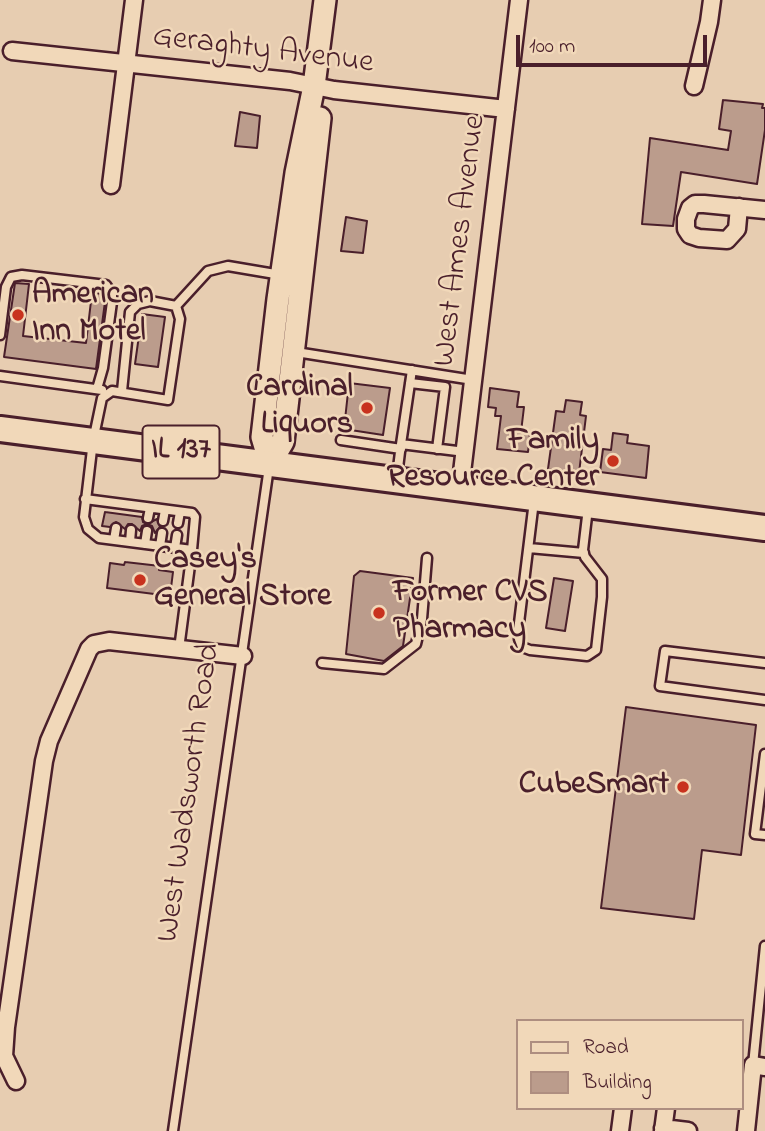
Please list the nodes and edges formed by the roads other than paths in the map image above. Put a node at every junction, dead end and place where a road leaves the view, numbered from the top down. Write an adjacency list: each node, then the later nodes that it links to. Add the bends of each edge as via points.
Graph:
1 (134, 0): 6 (street)
2 (325, 0): 7 (main road, West Wadsworth Road)
3 (519, 0): 9 (street, West Ames Avenue)
4 (712, 0): 8 (street)
5 (12, 51): 6 (street, Geraghty Avenue)
6 (126, 63): 7 (street, Geraghty Avenue); 10 (street)
7 (314, 86): 9 (street, Geraghty Avenue); 13 (main road, West Wadsworth Road); 16 (main road, West Wadsworth Road, via 321,112)
8 (694, 86)
9 (506, 109): 19 (street, West Ames Avenue)
10 (110, 186)
11 (739, 207): 12 (street)
12 (765, 210)
13 (281, 275): 14 (lane, via 228,266 208,271); 30 (main road, West Wadsworth Road, via 262,437)
14 (176, 306): 23 (lane, via 150,301 130,312); 23 (lane, via 180,319 168,400)
15 (0, 335): 21 (lane, via 11,277 106,285 112,302)
16 (293, 351): 17 (lane); 30 (main road, West Wadsworth Road, via 283,442)
17 (411, 370): 19 (lane); 20 (lane)
18 (0, 376): 21 (lane)
19 (473, 380): 29 (street, West Ames Avenue)
20 (410, 383): 27 (lane); 28 (lane, via 445,387)
21 (97, 389): 22 (lane)
22 (112, 391): 23 (lane); 26 (lane, via 102,398)
23 (122, 391)
24 (0, 429): 26 (main road, IL 137)
25 (341, 440): 27 (lane)
26 (93, 441): 30 (main road, IL 137); 34 (lane)
27 (401, 446): 28 (lane); 31 (lane)
28 (437, 449): 29 (lane)
29 (465, 452): 32 (street, West Ames Avenue)
30 (270, 464): 31 (main road, IL 137); 62 (lane, West Wadsworth Road)
31 (397, 480): 32 (main road, IL 137)
32 (460, 489): 33 (main road, IL 137)
33 (535, 498): 36 (main road, IL 137); 57 (lane)
34 (85, 499): 35 (lane); 52 (lane, via 88,529 99,538)
35 (119, 504): 37 (lane); 41 (lane)
36 (589, 505): 47 (main road, IL 137); 59 (lane)
37 (134, 506): 38 (lane); 42 (lane)
38 (150, 508): 39 (lane); 43 (lane)
39 (165, 510): 40 (lane); 44 (lane)
40 (180, 512): 45 (lane); 58 (lane, via 195,517)
41 (118, 514)
42 (133, 516)
43 (148, 518)
44 (163, 521)
45 (178, 523)
46 (116, 527): 52 (lane)
47 (765, 528)
48 (131, 530): 53 (lane)
49 (146, 531): 54 (lane)
50 (162, 533): 55 (lane)
51 (177, 535): 56 (lane)
52 (114, 540): 53 (lane)
53 (130, 542): 54 (lane)
54 (145, 544): 55 (lane)
55 (160, 546): 56 (lane)
56 (175, 548): 58 (lane)
57 (529, 548): 59 (lane); 59 (lane, via 519,623 522,647 587,656 596,650 603,597 602,579)
58 (191, 550): 61 (lane)
59 (584, 553)
60 (427, 558): 63 (lane, via 416,644 384,669)
61 (179, 649): 62 (street); 70 (street, via 109,641 94,644 49,741 6,1027 4,1056)
62 (243, 656): 74 (lane, West Wadsworth Road)
63 (323, 663)
64 (765, 663): 65 (lane, via 665,651 660,686)
65 (765, 700)
66 (765, 754): 67 (lane, via 755,834)
67 (765, 835)
68 (765, 946): 69 (lane)
69 (759, 1066): 77 (street)
70 (16, 1081)
71 (623, 1110): 75 (street)
72 (666, 1110): 73 (street)
73 (663, 1129): 76 (street)
74 (173, 1131)
75 (620, 1131)
76 (688, 1131)
77 (746, 1131)

